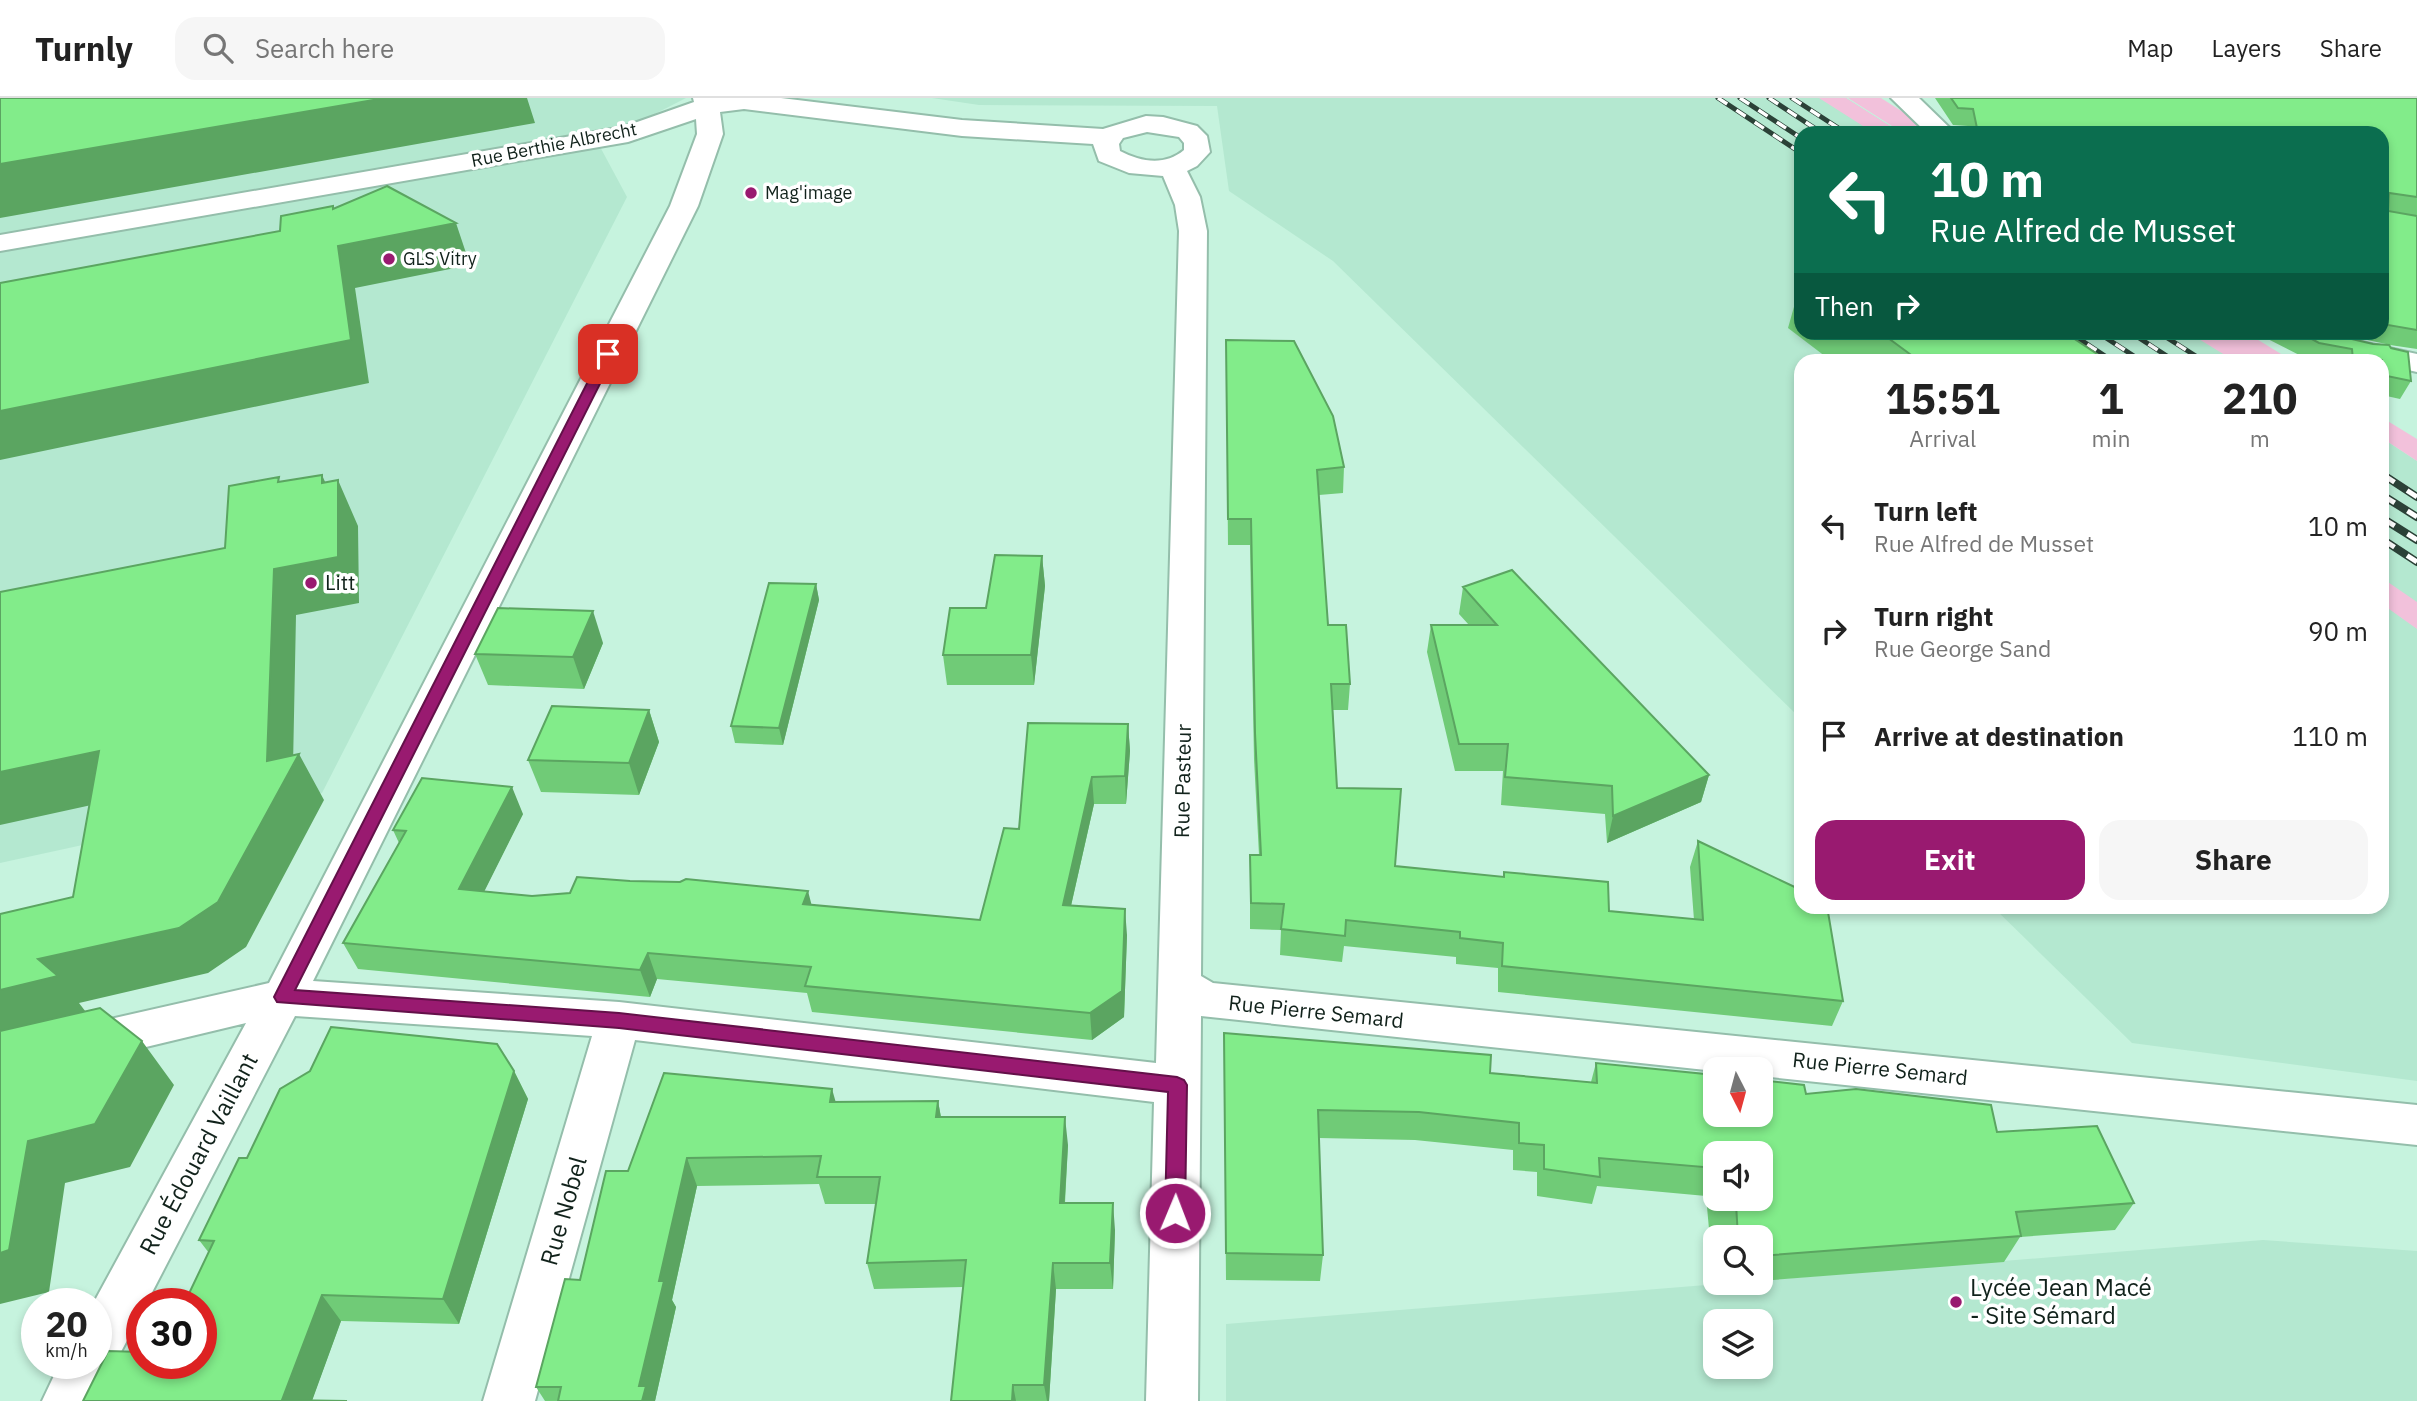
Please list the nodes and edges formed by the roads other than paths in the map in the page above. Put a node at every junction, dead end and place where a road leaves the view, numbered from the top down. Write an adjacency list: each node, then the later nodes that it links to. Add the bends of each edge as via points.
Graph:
1 (1904, 98): 3 (street)
2 (707, 102): 4 (street, Rue Berthie Albrecht, via 765,101 962,128); 6 (street, Rue Berthie Albrecht, via 628,134); 12 (street, Rue Édouard Vaillant, via 710,134 684,206)
3 (1934, 126)
4 (1109, 138): 5 (street, via 1106,151 1121,163 1141,168); 5 (street, via 1132,126 1183,118 1198,144 1193,156)
5 (1170, 166): 11 (street, Rue Pasteur, via 1191,209 1193,231)
6 (0, 243)
7 (2325, 343): 8 (street)
8 (2376, 354)
9 (2389, 357): 10 (street)
10 (2417, 363)
11 (1179, 985): 15 (street, Rue Pasteur); 16 (street, Rue Pierre Semard, via 1205,1000)
12 (283, 997): 13 (street); 14 (street); 17 (street, Rue Édouard Vaillant)
13 (619, 1020): 15 (street); 20 (street, Rue Nobel)
14 (0, 1063)
15 (1177, 1085): 21 (street, Rue Pasteur)
16 (2417, 1125)
17 (112, 1319)
18 (80, 1379): 19 (street)
19 (68, 1401)
20 (509, 1401)
21 (1172, 1401)

